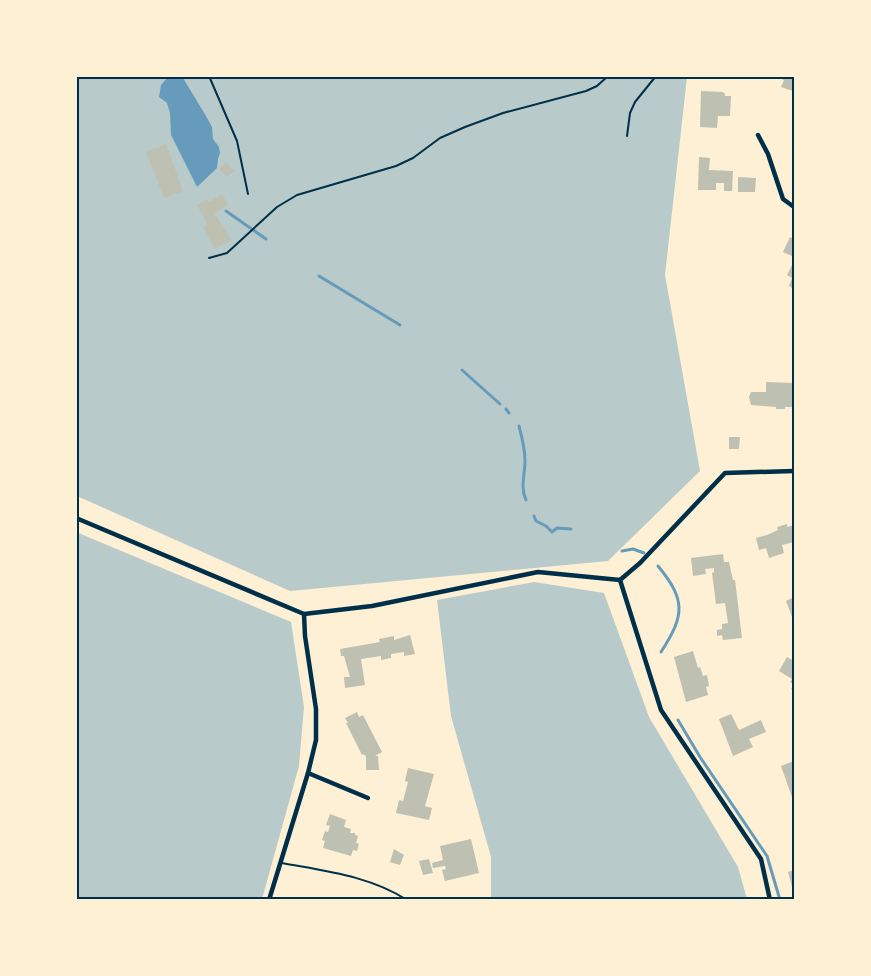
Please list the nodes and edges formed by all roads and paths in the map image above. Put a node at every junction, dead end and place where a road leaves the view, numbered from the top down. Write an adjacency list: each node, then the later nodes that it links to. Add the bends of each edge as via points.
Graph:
1 (209, 76): 6 (path, via 237,141)
2 (608, 76): 8 (path, via 586,90 465,127 396,166 297,195 277,207 227,253)
3 (656, 76): 5 (path, via 635,102)
4 (758, 135): 7 (street, via 783,199)
5 (627, 136)
6 (248, 194)
7 (795, 207)
8 (209, 258)
9 (795, 471): 11 (street, via 725,473)
10 (76, 518): 12 (street)
11 (620, 580): 12 (street, via 538,572 372,606); 18 (street, via 661,710 761,859)
12 (304, 614): 13 (street, via 316,709 316,740)
13 (308, 773): 14 (street); 15 (street)
14 (369, 798)
15 (279, 863): 16 (street); 17 (lane, via 351,876 380,885)
16 (269, 900)
17 (407, 900)
18 (770, 900)

